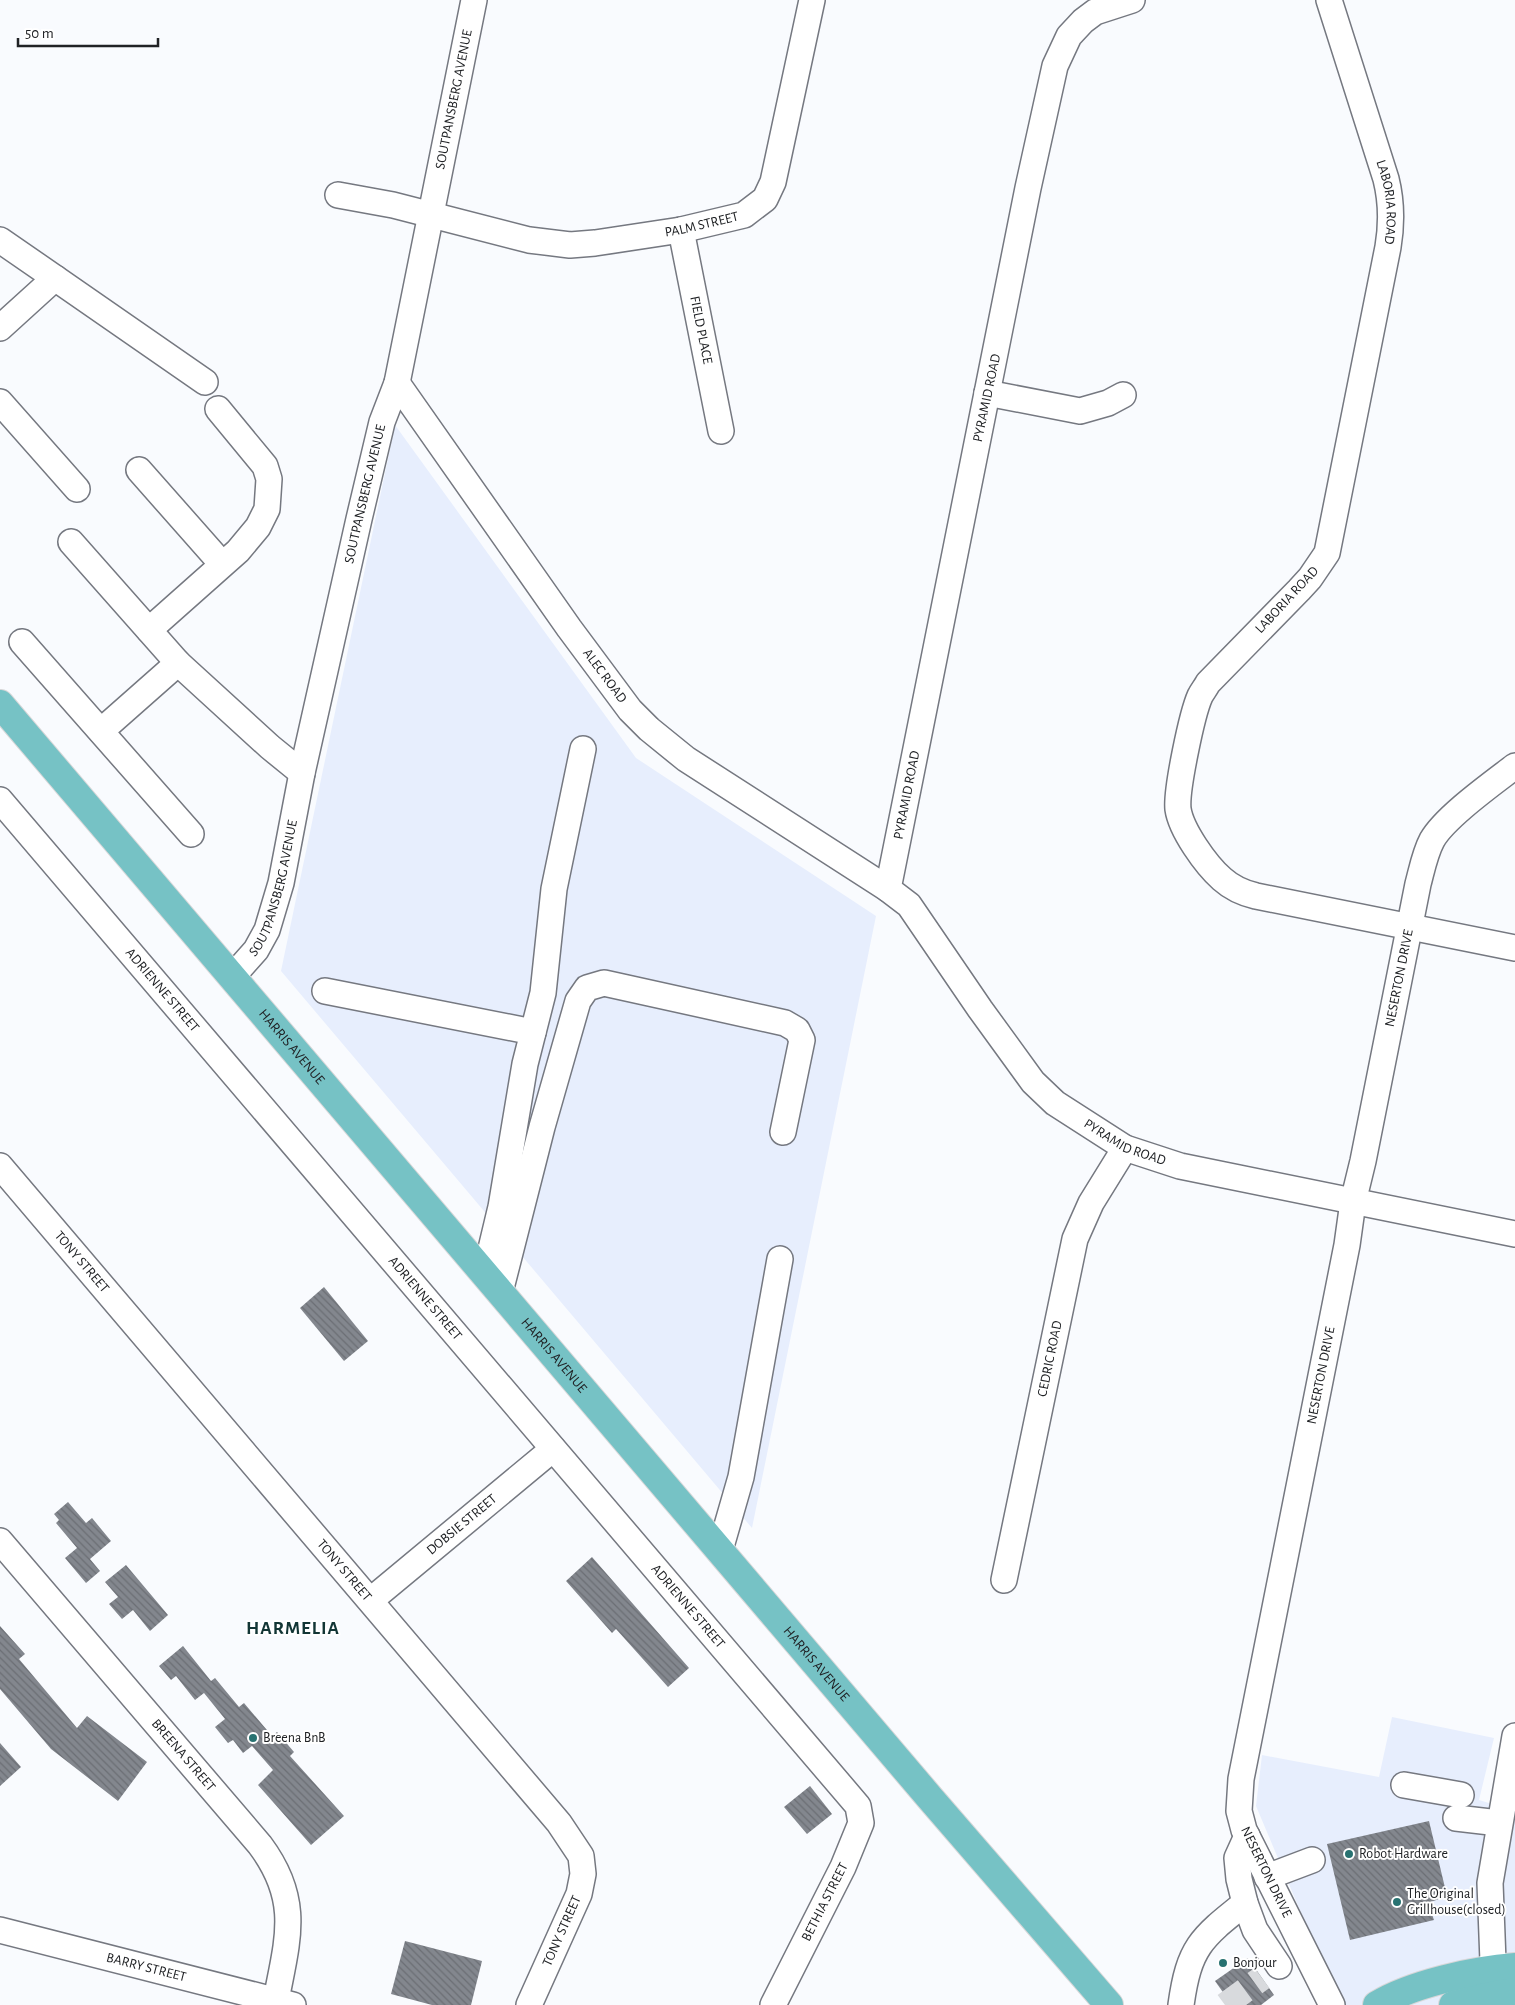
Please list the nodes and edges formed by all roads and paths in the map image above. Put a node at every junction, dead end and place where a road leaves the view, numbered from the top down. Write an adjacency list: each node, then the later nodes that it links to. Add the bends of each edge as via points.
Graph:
1 (474, 0): 6 (street, SOUTPANSBERG AVENUE)
2 (812, 0): 7 (street, PALM STREET, via 770,191 760,204 744,215)
3 (1132, 0): 13 (street, PYRAMID ROAD, via 1095,12 1083,21 1069,36 1055,66)
4 (1329, 0): 33 (street, LABORIA ROAD, via 1386,179 1392,206 1388,248 1327,553 1310,578 1208,683 1200,696 1178,793 1178,808 1182,822 1205,859 1221,879 1240,892)
5 (338, 195): 6 (street, PALM STREET)
6 (432, 216): 7 (street, PALM STREET, via 529,240 570,245); 12 (street, SOUTPANSBERG AVENUE)
7 (681, 230): 17 (street, FIELD PLACE)
8 (0, 240): 9 (street)
9 (55, 278): 10 (street); 11 (street)
10 (0, 328)
11 (205, 382)
12 (397, 383): 29 (street, SOUTPANSBERG AVENUE, via 382,422); 32 (street, ALEC ROAD, via 570,628 630,710 648,729 686,759)
13 (987, 393): 14 (street, via 1080,411); 32 (street, PYRAMID ROAD)
14 (1123, 395)
15 (0, 402): 19 (street)
16 (218, 409): 21 (street, via 265,466 270,479 264,518 244,544)
17 (721, 431)
18 (139, 470): 21 (street)
19 (77, 489)
20 (71, 542): 22 (street)
21 (222, 564): 22 (street)
22 (148, 630): 24 (street)
23 (22, 642): 26 (street)
24 (178, 663): 26 (street); 29 (street)
25 (0, 704): 35 (main road, HARRIS AVENUE)
26 (102, 731): 31 (street)
27 (583, 749): 37 (street, via 554,889 543,993)
28 (1515, 766): 33 (street, NESERTON DRIVE, via 1446,823 1434,837 1425,858)
29 (302, 773): 35 (street, SOUTPANSBERG AVENUE, via 281,883 266,930 256,950)
30 (0, 800): 45 (street, ADRIENNE STREET)
31 (190, 834)
32 (888, 889): 39 (street, PYRAMID ROAD, via 909,905 1033,1082 1055,1102)
33 (1410, 926): 34 (street, LABORIA ROAD); 41 (street, NESERTON DRIVE)
34 (1515, 948)
35 (232, 978): 44 (main road, HARRIS AVENUE)
36 (325, 991): 37 (street)
37 (533, 1032): 44 (street, via 501,1206)
38 (784, 1132): 44 (street, via 802,1040 797,1030 785,1023 604,983 588,988 575,1010)
39 (1125, 1148): 41 (street, PYRAMID ROAD, via 1180,1166 1264,1181); 48 (street, CEDRIC ROAD, via 1091,1203 1075,1239)
40 (0, 1166): 49 (street, TONY STREET)
41 (1352, 1202): 42 (street, PYRAMID ROAD); 55 (street, NESERTON DRIVE, via 1347,1246 1248,1734 1239,1811)
42 (1515, 1234)
43 (780, 1259): 47 (street, via 742,1477)
44 (493, 1283): 47 (main road, HARRIS AVENUE)
45 (553, 1449): 49 (street, DOBSIE STREET); 53 (street, ADRIENNE STREET)
46 (0, 1541): 63 (street, BREENA STREET, via 269,1857 281,1880 288,1910)
47 (720, 1550): 65 (main road, HARRIS AVENUE)
48 (1004, 1580)
49 (371, 1600): 64 (street, TONY STREET, via 558,1823 581,1856 583,1874 579,1894)
50 (1515, 1736): 52 (street)
51 (1404, 1785): 54 (street)
52 (1510, 1796): 54 (street)
53 (851, 1798): 62 (street, BETHIA STREET, via 859,1810 859,1829)
54 (1499, 1824): 61 (street, via 1490,1882)
55 (1247, 1836): 57 (street, NESERTON DRIVE); 58 (street, via 1238,1858 1238,1879)
56 (1312, 1860): 57 (street)
57 (1267, 1877): 60 (street, NESERTON DRIVE)
58 (1245, 1903): 60 (street, via 1270,1972); 66 (street, via 1196,1948 1186,1976)
59 (0, 1930): 63 (street, BARRY STREET)
60 (1304, 1948): 67 (street, NESERTON DRIVE)
61 (1502, 1986): 68 (main road, via 1474,1972 1390,1997); 69 (main road)
62 (780, 2002)
63 (285, 2003)
64 (529, 2005)
65 (1109, 2005)
66 (1181, 2005)
67 (1332, 2005)
68 (1377, 2005)
69 (1453, 2005)

